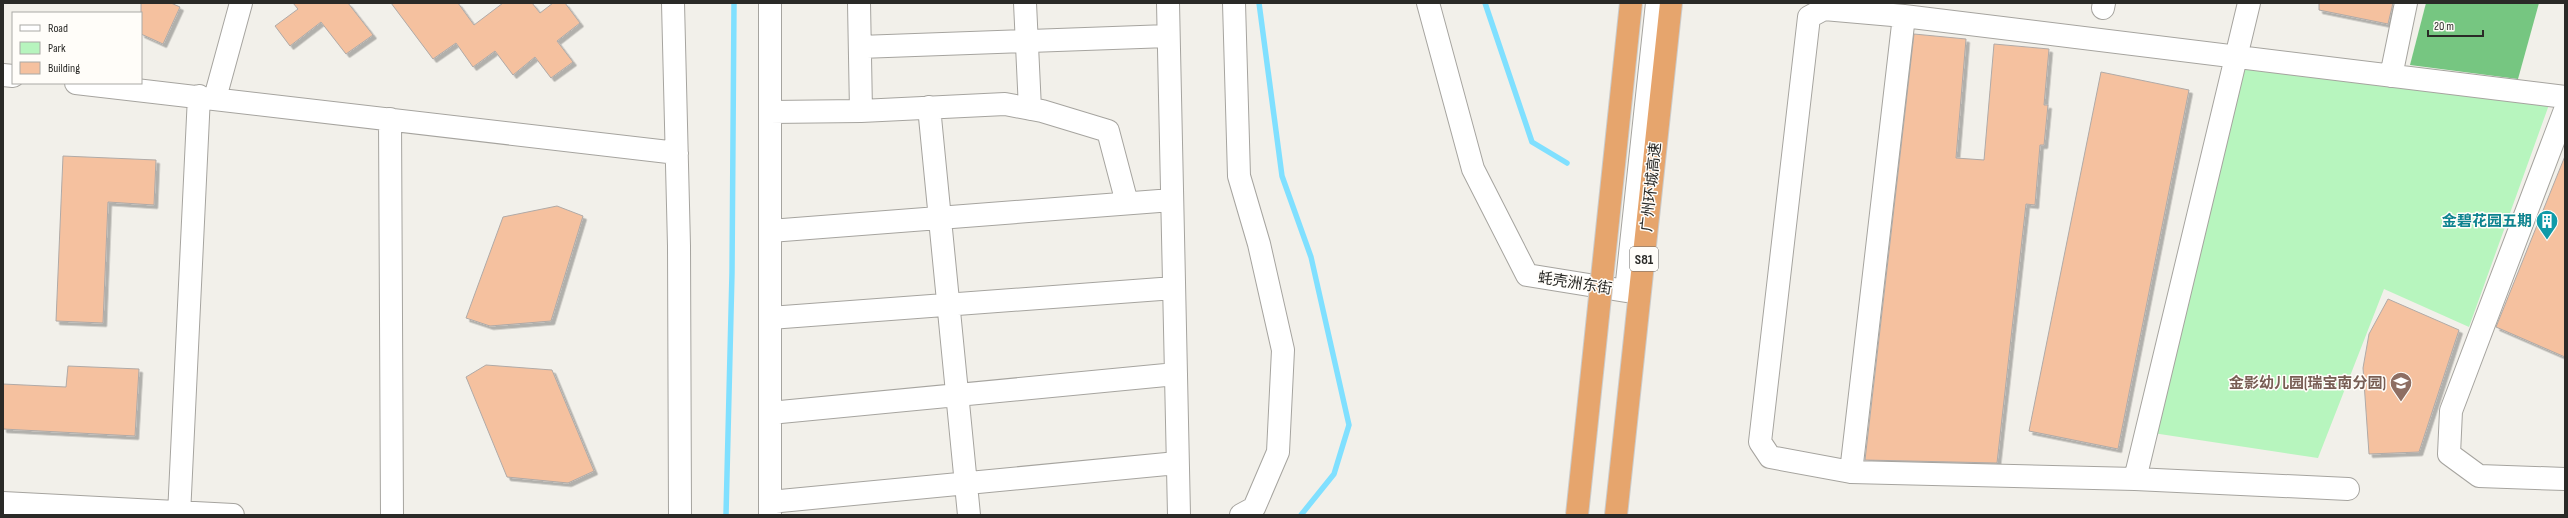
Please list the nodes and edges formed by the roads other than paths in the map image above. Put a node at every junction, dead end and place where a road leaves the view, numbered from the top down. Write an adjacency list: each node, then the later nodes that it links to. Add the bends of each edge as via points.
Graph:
1 (241, 3): 21 (street)
2 (673, 3): 29 (street)
3 (770, 3): 27 (street)
4 (859, 3): 17 (street)
5 (1025, 3): 16 (street)
6 (1168, 3): 15 (street)
7 (1234, 3): 54 (street, via 1239,176 1259,244 1283,350 1278,452 1254,508)
8 (1428, 3): 10 (street, 蚝壳洲东街, via 1472,169 1527,275 1626,291)
9 (1631, 3): 55 (highway, bridge)
10 (1657, 3)
11 (1671, 3): 56 (highway, 广州环城高速 / S81)
12 (2249, 3): 18 (street)
13 (2406, 3): 19 (street)
14 (1904, 16): 18 (street); 41 (street); 41 (street, via 1824,9 1809,17 1760,442 1770,457)
15 (1168, 36): 16 (street); 30 (street)
16 (1027, 41): 17 (street); 24 (street)
17 (860, 47): 26 (street)
18 (2236, 56): 19 (street); 42 (street)
19 (2391, 76): 22 (street)
20 (85, 84): 21 (street)
21 (207, 97): 28 (street); 48 (street)
22 (2565, 97)
23 (929, 108): 24 (street, via 1005,104); 26 (street); 32 (street)
24 (1030, 109): 31 (street, via 1108,131)
25 (2565, 110): 43 (street, via 2451,411 2449,454 2479,476)
26 (861, 111): 27 (street)
27 (770, 112): 33 (street)
28 (390, 119): 29 (street); 50 (street)
29 (677, 153): 51 (street)
30 (1172, 200): 31 (street); 34 (street)
31 (1127, 203): 32 (street)
32 (940, 218): 33 (street); 35 (street)
33 (770, 231): 36 (street)
34 (1174, 288): 35 (street); 37 (street)
35 (948, 305): 36 (street); 38 (street)
36 (770, 318): 39 (street)
37 (1176, 374): 38 (street); 40 (street)
38 (957, 395): 39 (street); 44 (street)
39 (770, 413): 47 (street)
40 (1178, 463): 44 (street); 53 (street)
41 (1851, 472): 42 (street)
42 (2135, 478): 45 (street)
43 (2565, 479)
44 (966, 483): 47 (street); 52 (street)
45 (2348, 489)
46 (3, 503): 48 (street)
47 (770, 509)
48 (179, 514): 49 (street)
49 (233, 515)
50 (392, 515)
51 (680, 515)
52 (969, 515)
53 (1179, 515)
54 (1241, 515)
55 (1577, 515)
56 (1616, 515)

